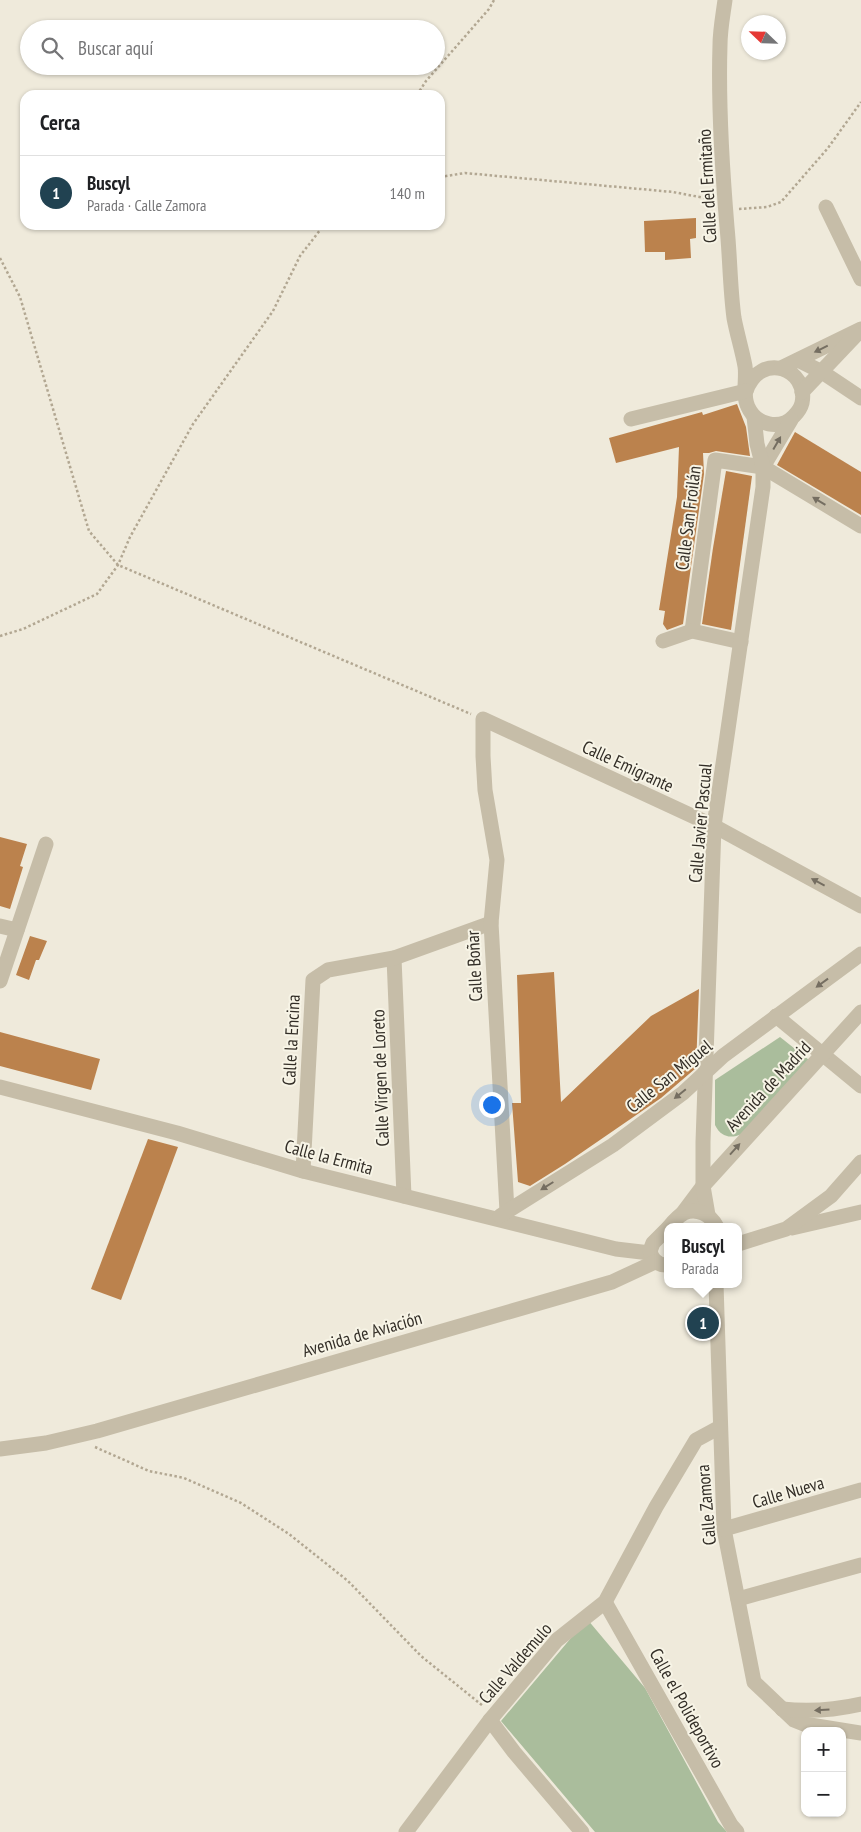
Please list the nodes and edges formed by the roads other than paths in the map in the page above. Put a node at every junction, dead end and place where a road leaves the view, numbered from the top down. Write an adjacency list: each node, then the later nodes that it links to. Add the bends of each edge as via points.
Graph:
1 (725, 0): 6 (street, Calle del Ermitaño, via 720,44 723,170 734,318)
2 (826, 207): 3 (street)
3 (861, 279)
4 (861, 330): 5 (street, one-way to 5); 9 (street)
5 (798, 360): 7 (street); 9 (street)
6 (746, 368): 8 (street); 10 (street, Calle del Ermitaño)
7 (781, 368): 8 (street); 11 (street, via 795,377)
8 (763, 370): 10 (street, via 749,382)
9 (822, 372): 11 (street); 12 (street)
10 (746, 391): 13 (street, via 747,405); 14 (street)
11 (802, 392): 15 (street, via 802,403)
12 (861, 398)
13 (754, 417): 15 (street, via 772,425); 16 (street, Calle Javier Pascual, via 756,444)
14 (631, 419)
15 (791, 420): 16 (street, Calle Javier Pascual, one-way to 15)
16 (763, 467): 17 (street, one-way to 16); 18 (street, Calle San Froilán, via 715,460); 20 (street, Calle Javier Pascual)
17 (861, 526)
18 (692, 631): 19 (street); 20 (street)
19 (663, 641)
20 (740, 642): 22 (street, Calle Javier Pascual)
21 (484, 720): 22 (street, Calle Emigrante); 25 (street, Calle Boñar, via 486,790 497,860)
22 (714, 826): 24 (street, Calle Emigrante, one-way to 22); 34 (street, Calle Javier Pascual)
23 (46, 844): 27 (street)
24 (861, 906)
25 (490, 923): 29 (street, Calle la Encina); 43 (street, Calle Boñar)
26 (0, 926): 27 (street)
27 (17, 930): 30 (street)
28 (861, 954): 32 (street, Calle San Miguel, one-way to 32)
29 (394, 958): 38 (street, Calle la Encina, via 328,970 313,980); 40 (street, Calle Virgen de Loreto)
30 (0, 981)
31 (861, 1012): 33 (street, Avenida de Madrid)
32 (776, 1016): 33 (street); 34 (street, Calle San Miguel)
33 (823, 1055): 35 (street); 39 (street, Avenida de Madrid, one-way to 33)
34 (706, 1071): 39 (street, Calle Javier Pascual); 43 (street, Calle San Miguel, one-way to 43, via 683,1093 613,1145)
35 (861, 1086)
36 (0, 1087): 38 (street, Calle la Ermita)
37 (861, 1162): 46 (street, via 831,1196)
38 (303, 1170): 40 (street, Calle la Ermita)
39 (703, 1186): 42 (street); 44 (street, Calle Javier Pascual)
40 (404, 1196): 43 (street, Calle la Ermita)
41 (861, 1212): 46 (street)
42 (682, 1214): 44 (street, via 694,1211); 45 (street)
43 (501, 1215): 49 (street, Calle la Ermita)
44 (712, 1221)
45 (672, 1223)
46 (786, 1230): 48 (street)
47 (664, 1231): 49 (street, via 653,1243)
48 (742, 1243)
49 (658, 1260): 52 (street, Avenida de Aviación, via 612,1282 106,1428 46,1443)
50 (716, 1288): 51 (street, Calle Zamora)
51 (720, 1426): 54 (street, Calle Zamora); 57 (street, Calle Valdemulo, via 696,1440)
52 (0, 1449)
53 (861, 1490): 54 (street, Calle Nueva)
54 (724, 1529): 56 (street, Calle Zamora)
55 (861, 1565): 56 (street)
56 (738, 1599): 59 (street, Calle Zamora, via 754,1682)
57 (605, 1602): 60 (street, Calle Valdemulo, via 557,1640); 64 (street, Calle el Polideportivo)
58 (858, 1705): 59 (street, one-way to 59, via 803,1711); 61 (street, via 855,1720)
59 (782, 1709): 61 (street, Calle Zamora, via 804,1724)
60 (491, 1718): 62 (street, Calle Valdemulo); 63 (street, via 514,1752)
61 (861, 1733)
62 (406, 1832)
63 (582, 1832)
64 (737, 1832)

